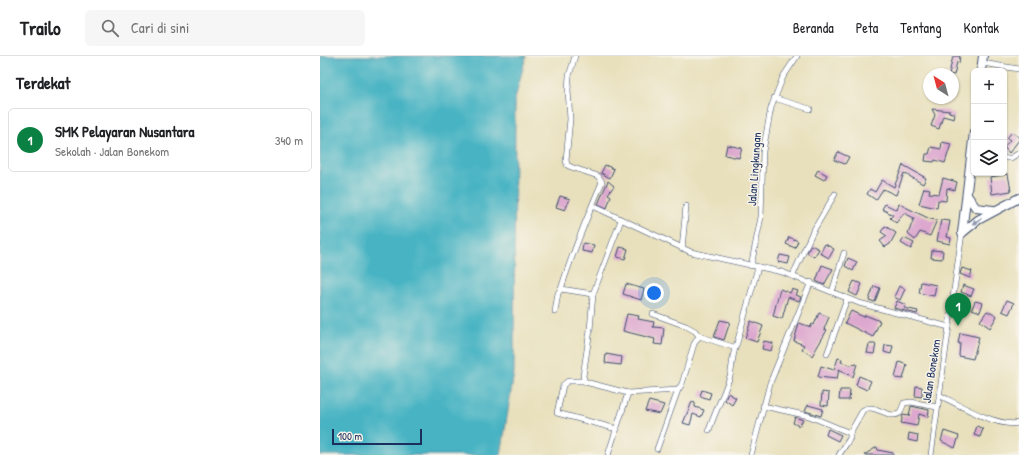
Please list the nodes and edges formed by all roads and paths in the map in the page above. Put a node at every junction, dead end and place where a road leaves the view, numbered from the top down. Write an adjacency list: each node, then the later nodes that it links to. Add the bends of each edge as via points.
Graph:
1 (575, 56): 13 (street, via 568,83 570,119 566,160 571,167 602,179)
2 (797, 56): 5 (street, Jalan Lingkungan, via 783,77)
3 (982, 63): 4 (street)
4 (1019, 69)
5 (774, 98): 6 (street); 20 (street, Jalan Lingkungan, via 763,151 761,217)
6 (810, 109)
7 (1019, 153): 8 (street)
8 (1007, 158)
9 (971, 160): 11 (main road, Jalan Bonekom)
10 (835, 194): 22 (street, via 812,233)
11 (967, 195): 15 (main road, via 976,208); 17 (main road, Jalan Bonekom)
12 (1019, 198): 15 (main road)
13 (593, 206): 16 (street); 24 (street, via 583,225)
14 (686, 206): 18 (street)
15 (994, 210): 17 (main road, one-way to 17)
16 (621, 220): 18 (street); 26 (street)
17 (962, 233): 30 (street, Jalan Bonekom)
18 (682, 249): 20 (street)
19 (844, 254): 25 (street)
20 (751, 266): 21 (street)
21 (758, 267): 22 (street); 32 (street)
22 (794, 275): 23 (street)
23 (811, 282): 25 (street); 38 (street)
24 (561, 289): 26 (street); 28 (street)
25 (832, 292): 27 (street)
26 (592, 294): 34 (street)
27 (847, 299): 30 (street); 33 (street)
28 (555, 312)
29 (653, 314): 31 (street, via 686,326)
30 (949, 327): 37 (street, Jalan Bonekom)
31 (699, 336): 32 (street); 35 (street, via 694,344 681,388)
32 (733, 348): 42 (street, via 734,361)
33 (827, 354)
34 (583, 381): 36 (street); 41 (street, via 568,381 563,385 557,413)
35 (678, 390): 36 (street); 44 (street)
36 (628, 393): 41 (street)
37 (939, 395): 39 (street, Jalan Bonekom); 40 (street, via 985,417)
38 (763, 406): 43 (street, via 809,416); 46 (street)
39 (937, 407): 43 (street, via 904,403 900,413 893,415 866,408); 48 (street, Jalan Bonekom)
40 (1019, 423)
41 (617, 429): 45 (street)
42 (709, 430)
43 (850, 433): 47 (street, via 850,438)
44 (657, 449)
45 (608, 455)
46 (751, 455)
47 (838, 455)
48 (931, 455)

